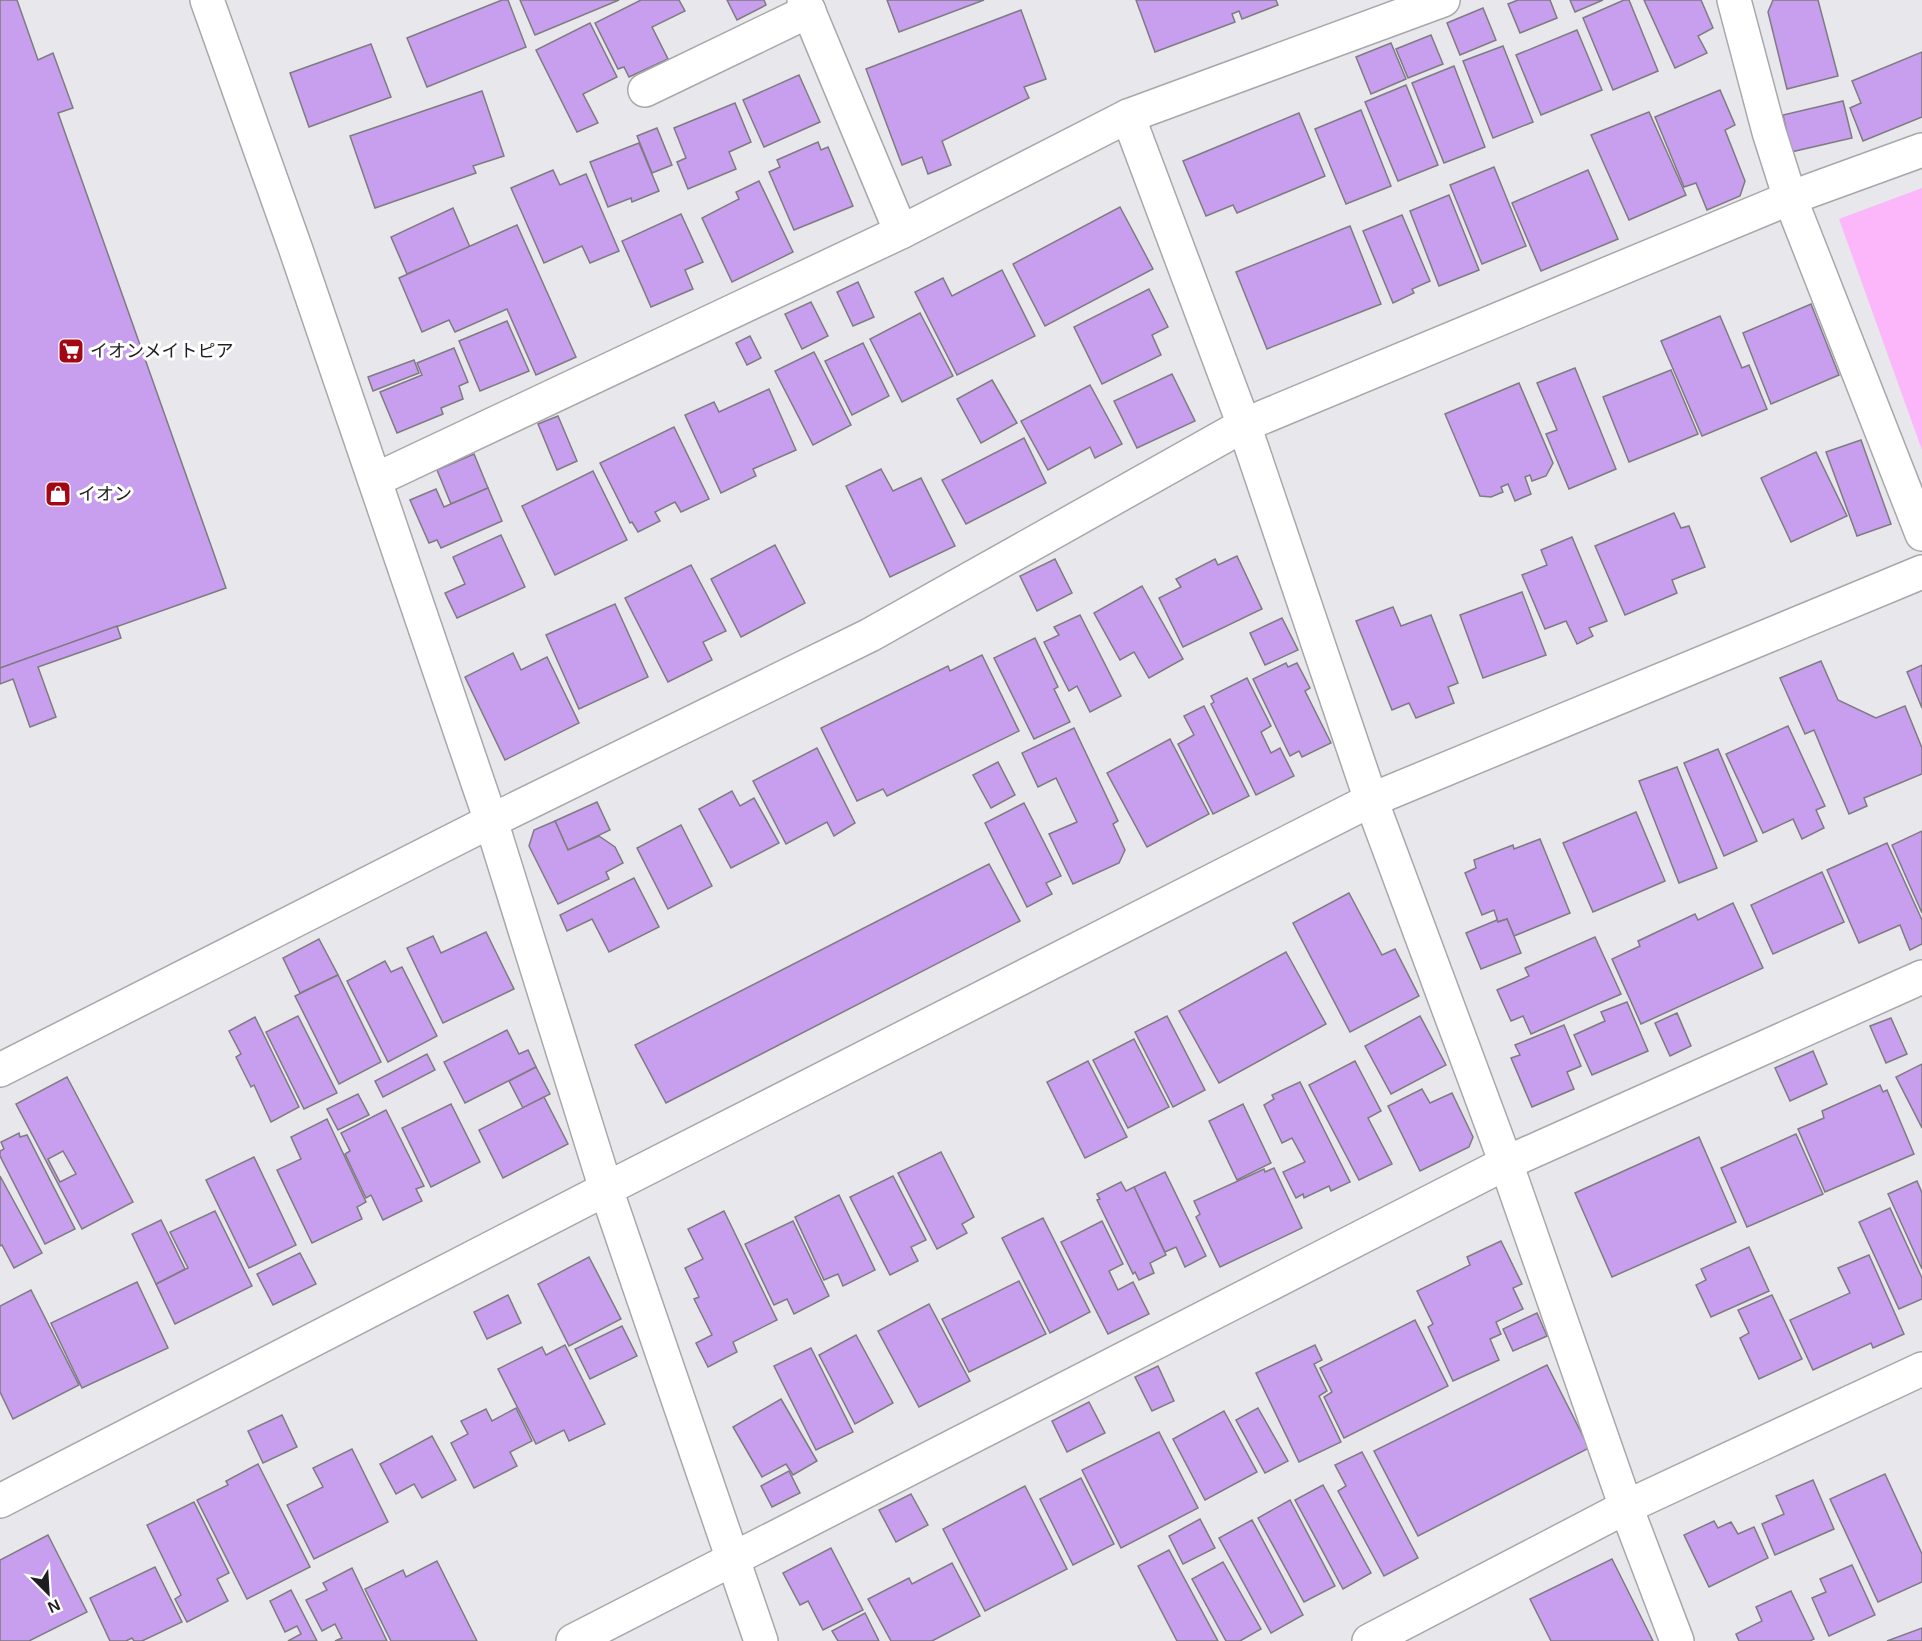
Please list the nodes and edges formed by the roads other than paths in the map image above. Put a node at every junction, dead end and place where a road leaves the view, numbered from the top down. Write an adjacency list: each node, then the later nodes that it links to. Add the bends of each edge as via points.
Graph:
1 (207, 0): 11 (street)
2 (1443, 0): 6 (street)
3 (1734, 0): 8 (street)
4 (806, 6): 5 (street); 9 (street)
5 (645, 90)
6 (1128, 116): 9 (street); 10 (street)
7 (1922, 150): 8 (street)
8 (1790, 198): 10 (street); 12 (street)
9 (901, 232): 11 (street)
10 (1244, 425): 14 (street); 15 (street, via 870,635)
11 (375, 480): 15 (street)
12 (1922, 534)
13 (1922, 572): 14 (street)
14 (1371, 800): 18 (street); 19 (street)
15 (491, 821): 17 (street); 19 (street)
16 (1922, 977): 18 (street)
17 (0, 1070)
18 (1506, 1163): 22 (street); 23 (street)
19 (606, 1189): 21 (street); 23 (street)
20 (1922, 1369): 22 (street)
21 (0, 1501)
22 (1626, 1507): 26 (street); 27 (street)
23 (734, 1557): 24 (street); 25 (street)
24 (573, 1641)
25 (761, 1641)
26 (1369, 1641)
27 (1677, 1641)

